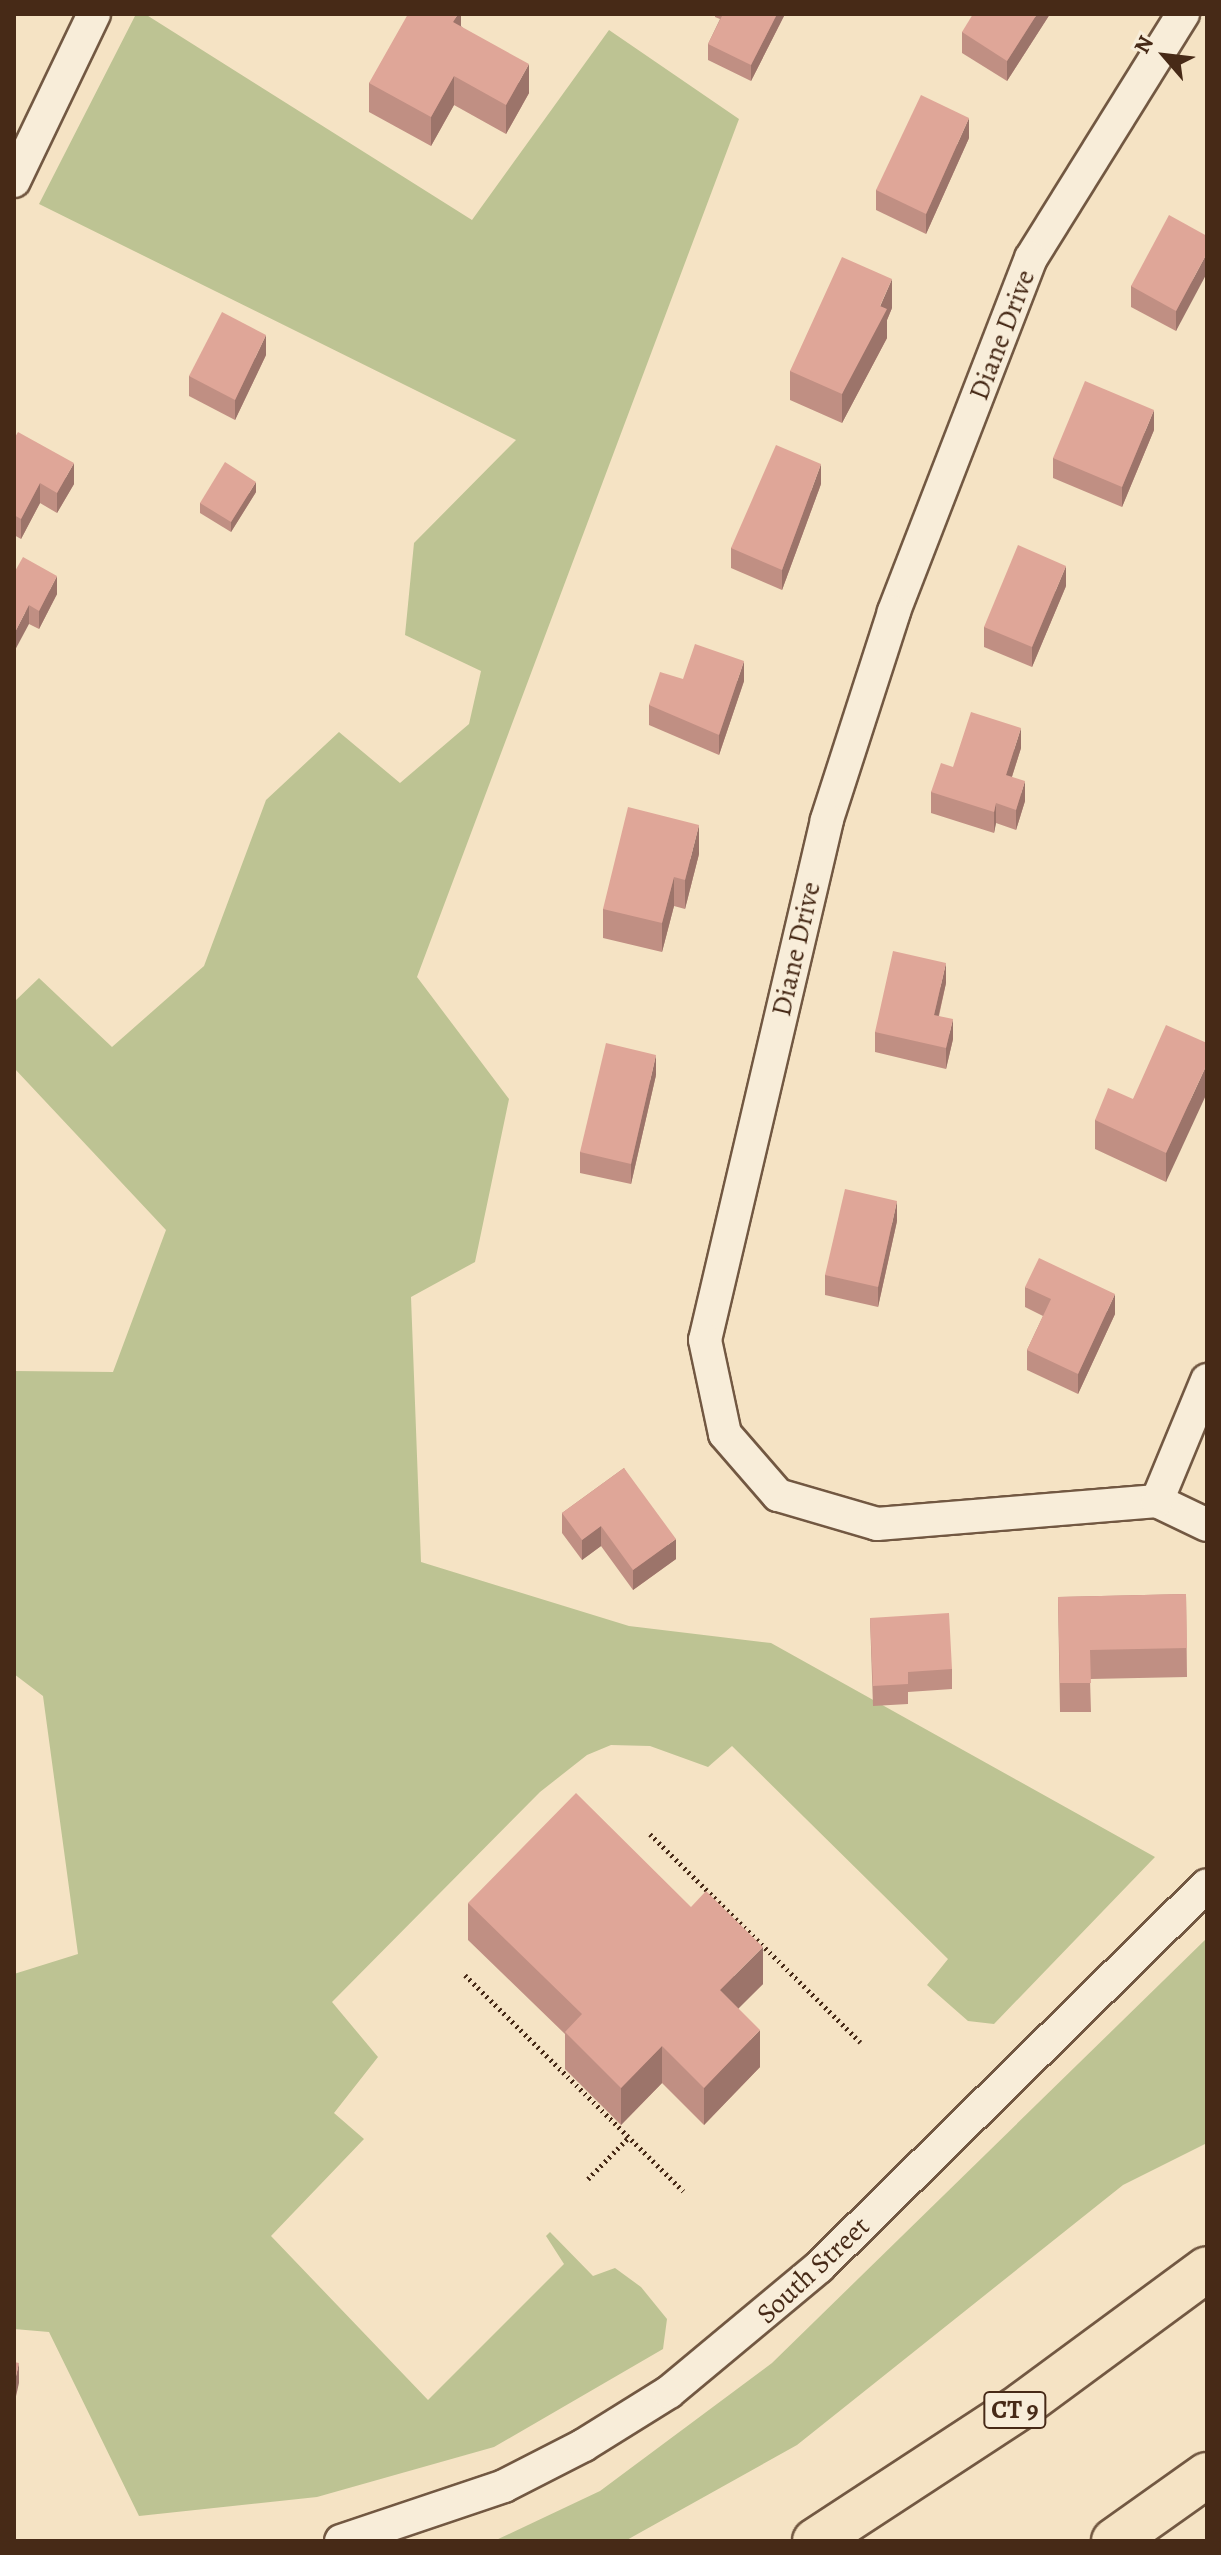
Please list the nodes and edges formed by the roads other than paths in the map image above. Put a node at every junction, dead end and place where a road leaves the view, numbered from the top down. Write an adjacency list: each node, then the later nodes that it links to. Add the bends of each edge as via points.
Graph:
1 (94, 14): 3 (street)
2 (1183, 14): 5 (street, Diane Drive, via 1031,258 894,612 827,820 705,1340 725,1434 778,1495 877,1524)
3 (14, 181)
4 (1207, 1380): 5 (street)
5 (1157, 1501): 6 (street)
6 (1207, 1525)
7 (1207, 1885): 10 (street, South Street, via 819,2267 669,2392 504,2486)
8 (1207, 2269): 11 (highway, CT 9, via 1024,2404)
9 (1207, 2475): 12 (highway)
10 (341, 2541)
11 (815, 2541)
12 (1114, 2541)

